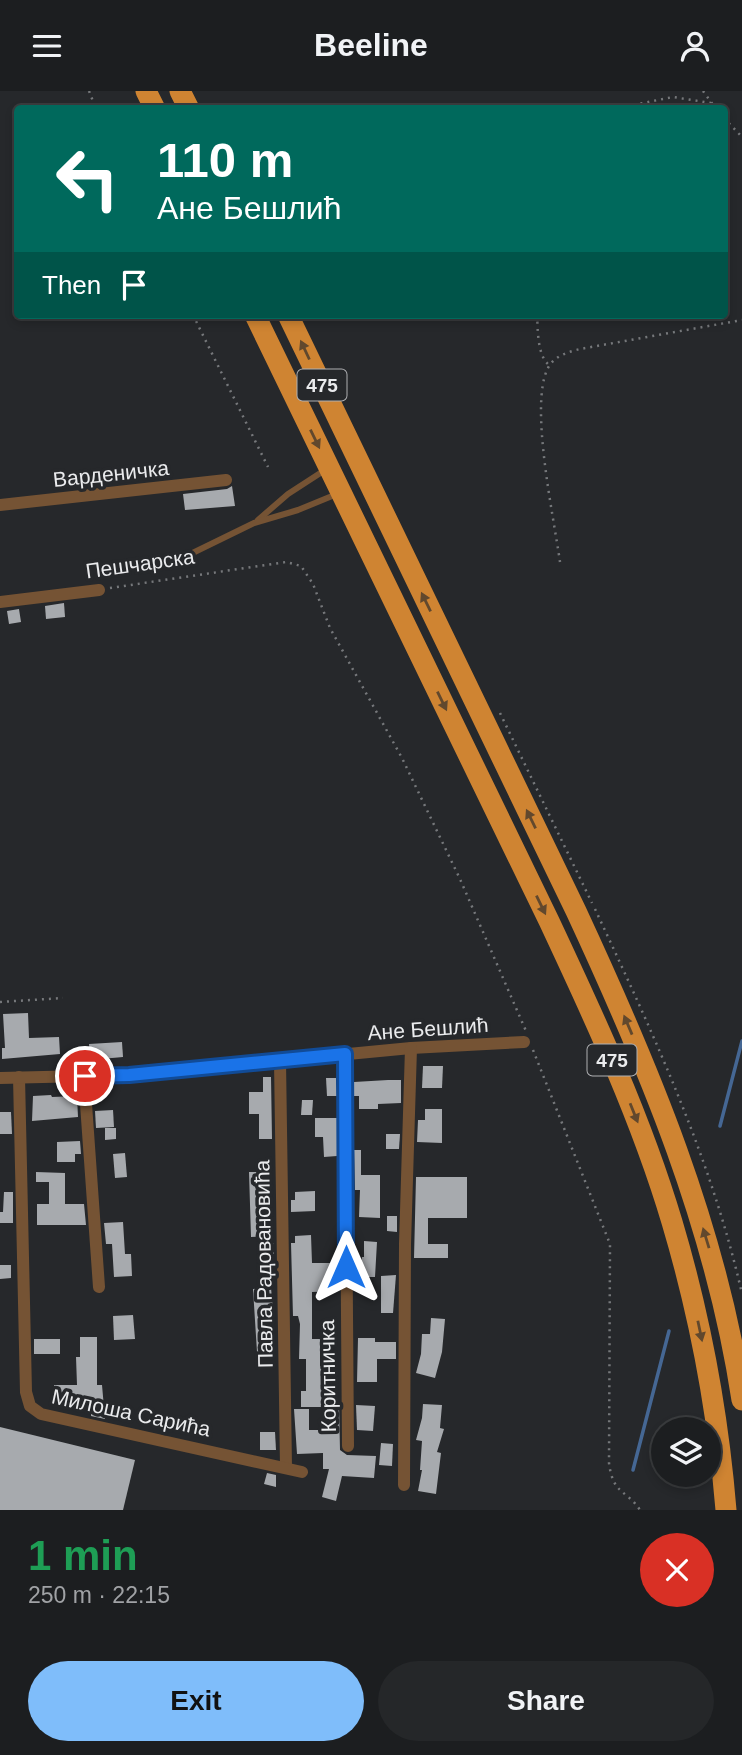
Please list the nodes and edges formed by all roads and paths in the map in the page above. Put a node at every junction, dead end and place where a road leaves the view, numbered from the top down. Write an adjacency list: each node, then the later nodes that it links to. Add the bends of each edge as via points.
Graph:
1 (703, 91): 2 (path)
2 (710, 103): 3 (path, via 673,97)
3 (633, 105)
4 (728, 122): 5 (path)
5 (742, 137)
6 (195, 319): 12 (path)
7 (257, 319): 13 (highway, 475, one-way to 13)
8 (290, 319): 32 (highway, 475, one-way to 8, via 716,1270 648,1072 576,911)
9 (537, 319): 11 (path, via 541,353)
10 (742, 320): 11 (path, via 580,349 562,354)
11 (549, 365): 18 (path, via 542,381 541,426)
12 (268, 467)
13 (329, 467): 15 (highway, 475); 17 (lane)
14 (226, 480): 16 (street, Варденичка)
15 (341, 492): 17 (lane); 38 (highway, 475, one-way to 38, via 580,988 648,1150 702,1340)
16 (0, 505)
17 (254, 523): 19 (lane)
18 (560, 562)
19 (168, 565)
20 (99, 590): 21 (street, Пешчарска); 37 (path, Пешчарска, via 286,562 301,566 313,584 330,628 402,758 506,981 610,1244 608,1463 615,1487)
21 (0, 602)
22 (63, 998): 23 (path)
23 (0, 1002)
24 (524, 1042): 25 (street, Ане Бешлић)
25 (411, 1048): 26 (street, Ане Бешлић); 36 (street)
26 (345, 1054): 27 (street, Ане Бешлић); 33 (street, Коритничка)
27 (281, 1061): 28 (street, Ане Бешлић); 34 (street, Павла Радовановића)
28 (85, 1076): 29 (street, Ане Бешлић); 31 (street)
29 (19, 1077): 30 (street, Ане Бешлић); 34 (street, Милоша Сарића, via 26,1392 30,1406 41,1414)
30 (0, 1078)
31 (99, 1287)
32 (742, 1400)
33 (348, 1446)
34 (286, 1468): 35 (street, Милоша Сарића)
35 (302, 1472)
36 (404, 1485)
37 (640, 1510)
38 (726, 1510)

